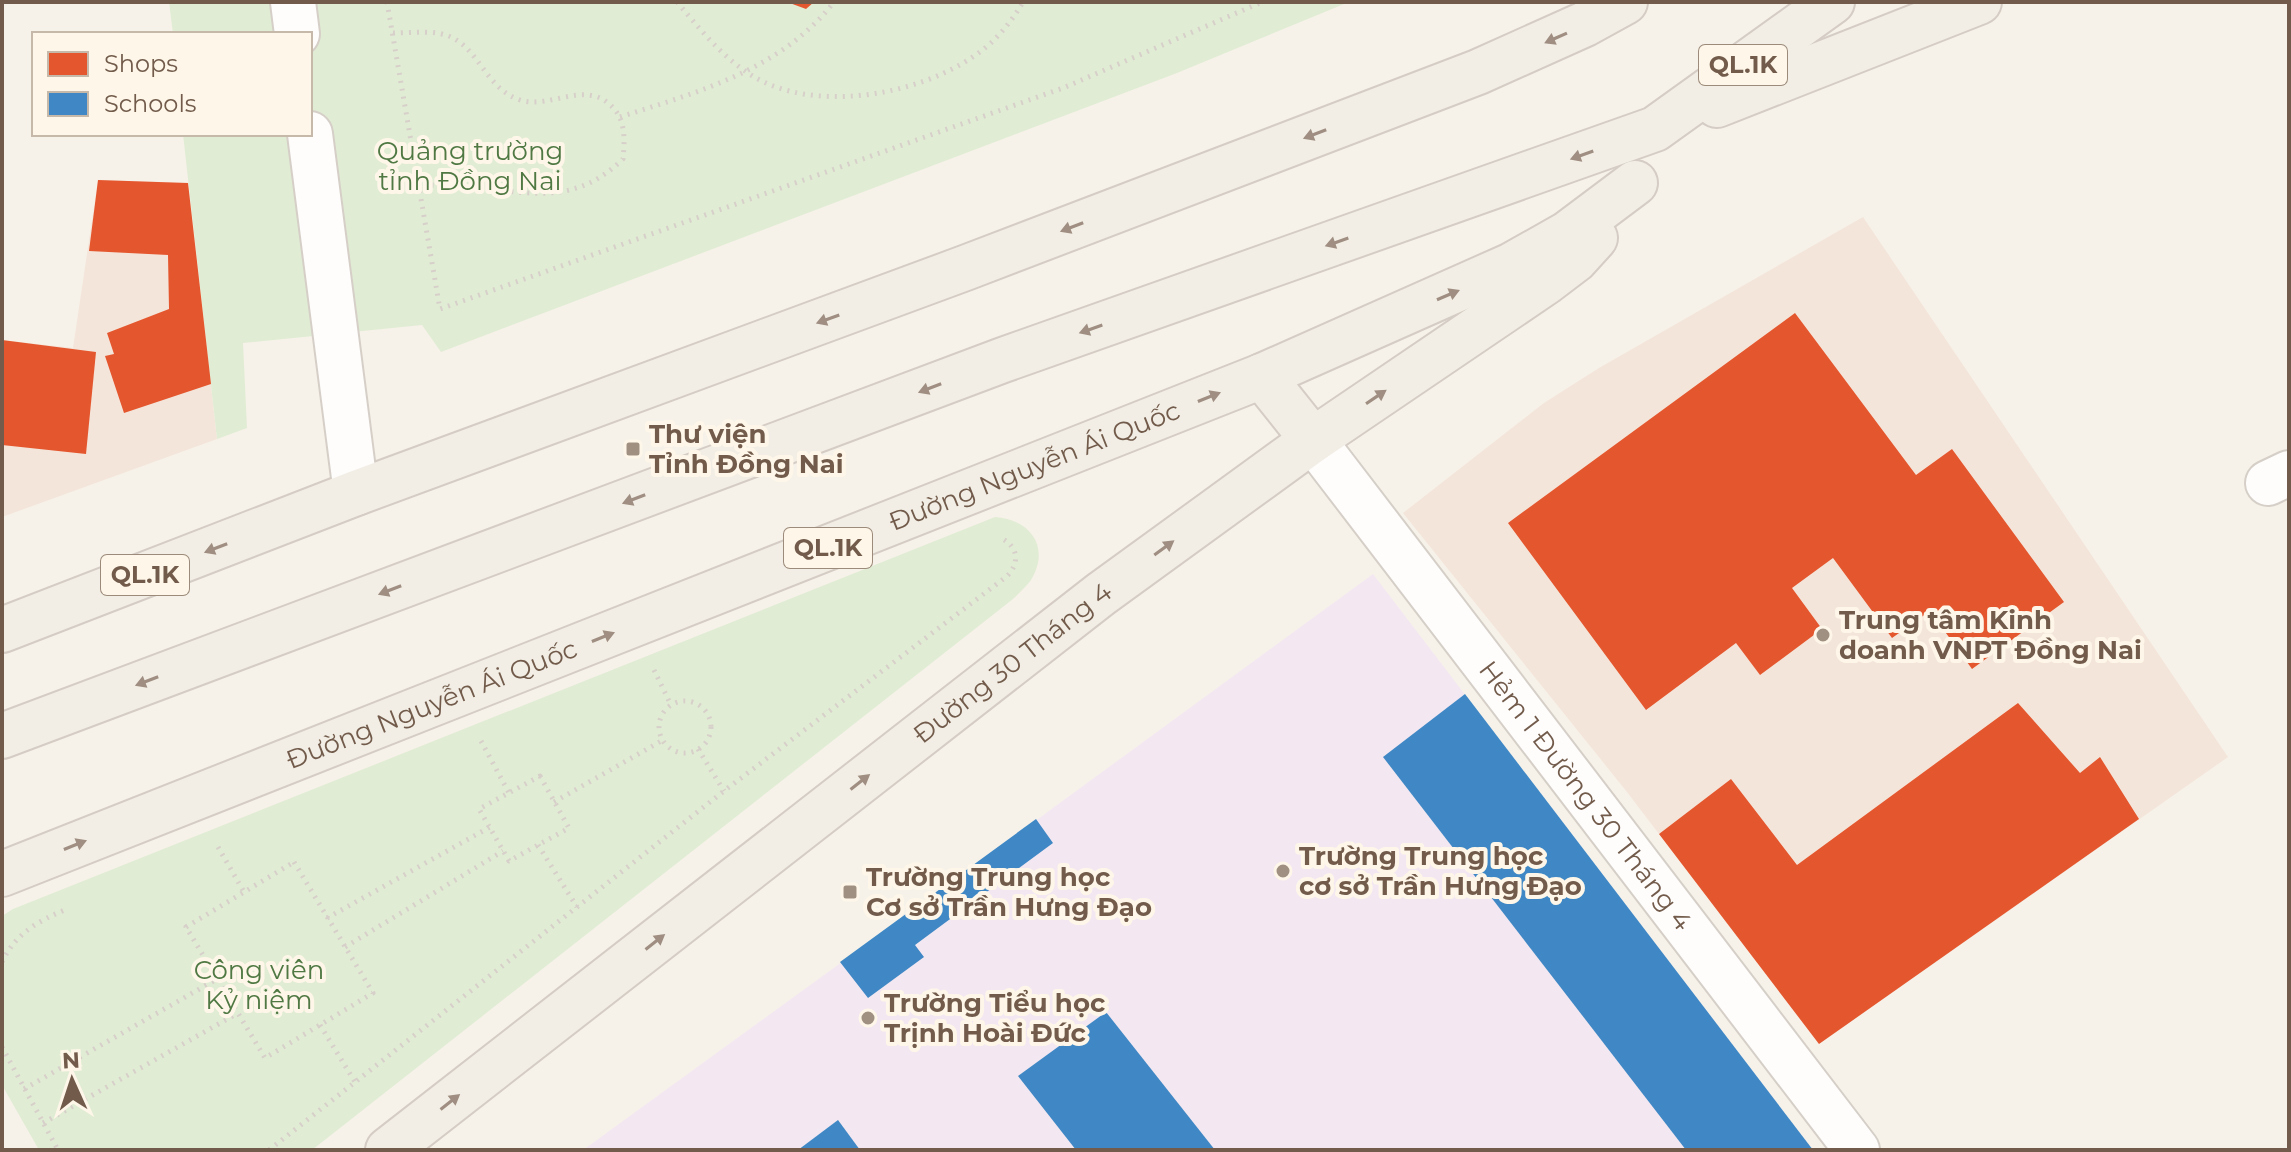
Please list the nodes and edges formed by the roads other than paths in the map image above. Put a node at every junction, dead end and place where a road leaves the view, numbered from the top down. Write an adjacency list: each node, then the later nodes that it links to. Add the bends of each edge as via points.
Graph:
1 (293, 2): 5 (street)
2 (1625, 2): 11 (main road, QL.1K, one-way to 11, via 1478,72)
3 (1832, 2): 6 (main road, QL.1K)
4 (1979, 2): 6 (main road)
5 (297, 32)
6 (1655, 129): 8 (main road); 13 (main road, QL.1K, one-way to 13, via 1003,360)
7 (310, 136): 11 (street)
8 (1635, 183): 9 (main road, Đường Nguyễn Ái Quốc / QL.1K, one-way to 8, via 1512,265 1567,234); 10 (main road, Đường 30 Tháng 4, one-way to 8, via 1575,260)
9 (1262, 376): 10 (main road); 14 (main road, Đường Nguyễn Ái Quốc / QL.1K, one-way to 9)
10 (1313, 440): 15 (main road, Đường 30 Tháng 4, one-way to 10, via 1101,594); 16 (street, Hẻm 1 Đường 30 Tháng 4)
11 (356, 493): 12 (main road, QL.1K, one-way to 12)
12 (2, 630)
13 (2, 736)
14 (2, 874)
15 (388, 1150)
16 (1857, 1150)

